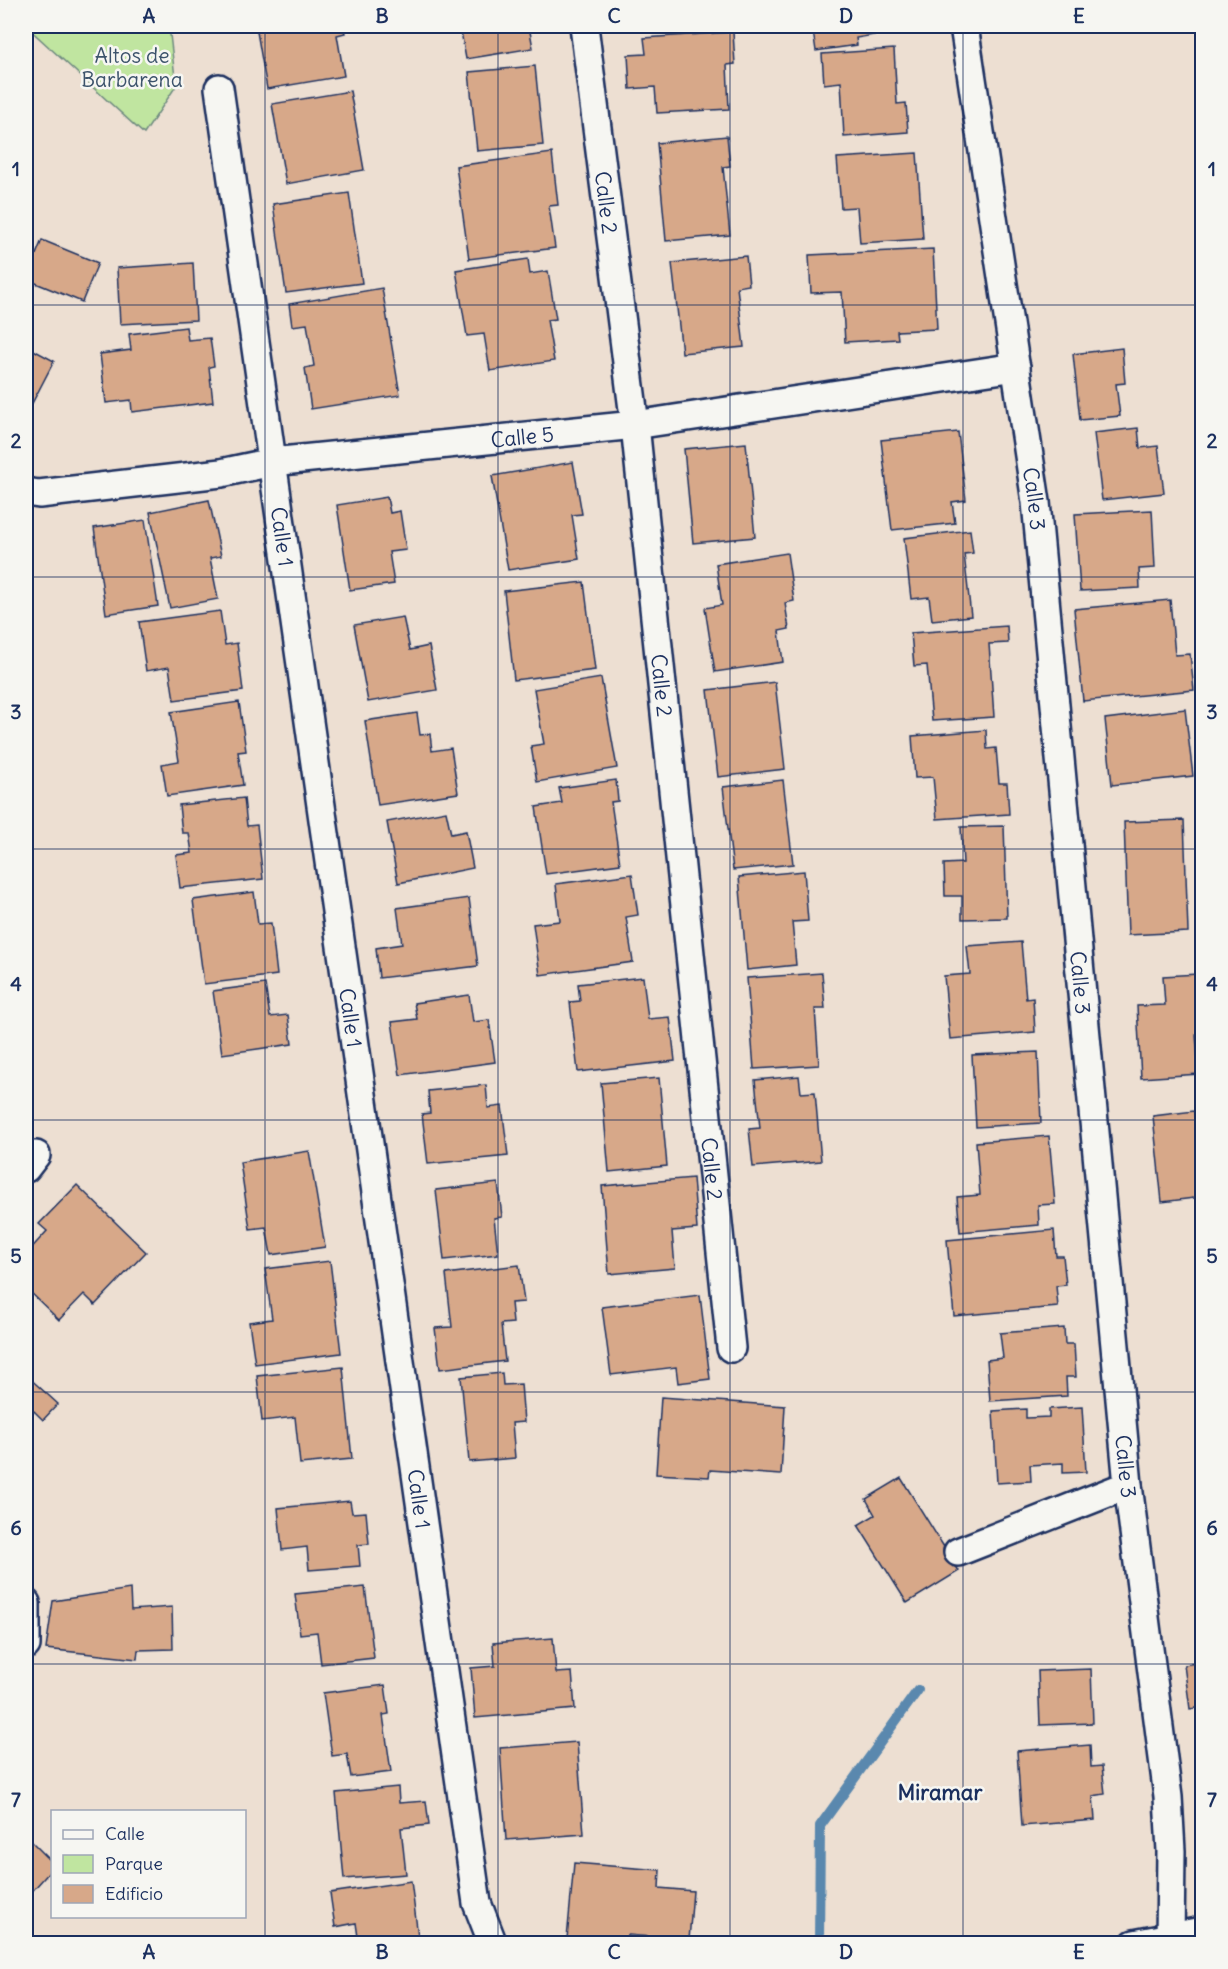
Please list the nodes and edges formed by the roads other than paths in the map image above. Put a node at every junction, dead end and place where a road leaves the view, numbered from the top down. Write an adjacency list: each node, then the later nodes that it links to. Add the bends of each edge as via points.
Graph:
1 (584, 26): 5 (street, Calle 2)
2 (964, 26): 4 (street, Calle 3)
3 (219, 88): 6 (street, Calle 1)
4 (1016, 367): 5 (street, Calle 5); 9 (street, Calle 3, via 1036,502)
5 (635, 425): 6 (street, Calle 5); 8 (street, Calle 2)
6 (272, 462): 7 (street, Calle 5, via 221,473 39,494); 15 (street, Calle 1, via 477,1903)
7 (26, 492)
8 (731, 1348)
9 (1128, 1485): 10 (street); 14 (street, Calle 3, via 1168,1797)
10 (958, 1552)
11 (26, 1603): 12 (street)
12 (26, 1645)
13 (1203, 1931): 14 (street)
14 (1170, 1941): 16 (street)
15 (493, 1944)
16 (1134, 1944)

